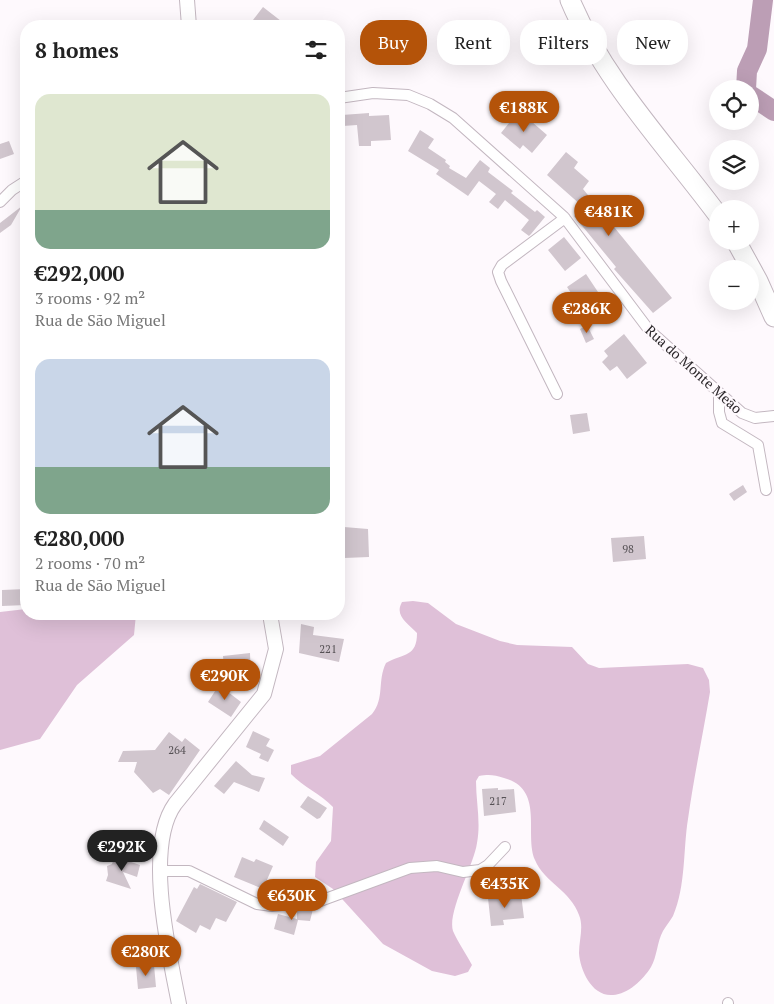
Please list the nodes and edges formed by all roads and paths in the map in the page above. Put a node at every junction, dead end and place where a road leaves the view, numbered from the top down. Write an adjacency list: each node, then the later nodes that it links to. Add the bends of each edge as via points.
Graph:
1 (187, 0): 4 (street)
2 (570, 0): 10 (highway, via 605,66)
3 (581, 0): 8 (highway, via 604,46 629,84)
4 (189, 20)
5 (345, 97): 11 (street, Rua do Monte Meão, via 391,93 430,104 453,118)
6 (20, 185): 7 (street)
7 (5, 193): 9 (street)
8 (720, 200)
9 (0, 202)
10 (709, 202)
11 (565, 218): 16 (street, Rua do Monte Meão, via 649,330); 17 (street, via 502,265 498,272 500,282)
12 (741, 250): 15 (highway)
13 (754, 250): 14 (highway)
14 (774, 288)
15 (774, 317)
16 (719, 393): 18 (street, Rua do Monte Meão, via 744,414 757,418); 19 (street, via 722,423 758,445)
17 (557, 394)
18 (774, 416)
19 (766, 490)
20 (271, 620): 22 (street, via 276,649 266,690 168,813 160,843)
21 (505, 847): 22 (street, via 488,865 478,870 463,872 437,866 410,868 320,901 269,906 257,904 192,872)
22 (160, 871): 23 (street, via 168,946)
23 (179, 1004)

